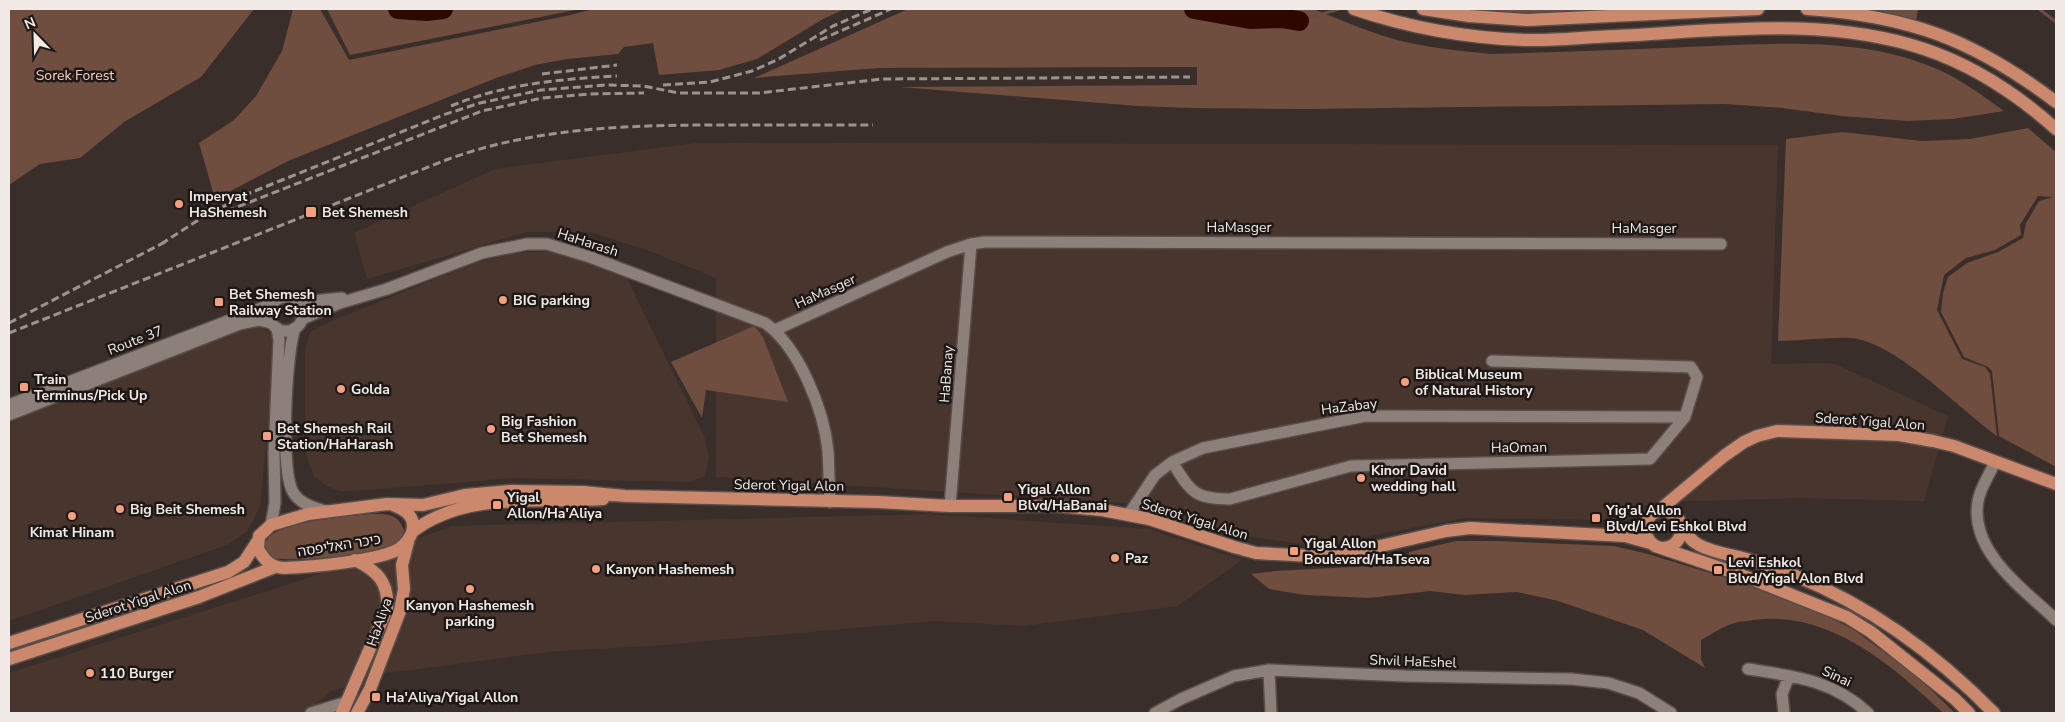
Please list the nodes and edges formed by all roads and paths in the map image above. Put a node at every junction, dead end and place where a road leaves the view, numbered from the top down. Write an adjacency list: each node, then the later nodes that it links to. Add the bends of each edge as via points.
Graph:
1 (1354, 9): 6 (main road, via 1416,27 1491,38 1567,38 1772,28 1827,30 1922,48 1966,66)
2 (1424, 9): 3 (main road, via 1527,20)
3 (1758, 9)
4 (1807, 9): 5 (main road, via 1857,14 1928,30 1975,49)
5 (2056, 102)
6 (2056, 128)
7 (970, 244): 8 (street, HaMasger, via 1013,241); 14 (street, HaMasger); 26 (street, HaBanay)
8 (1720, 244)
9 (387, 289): 10 (street, HaHarash, via 348,298 312,301); 12 (street, HaHarash, via 340,303); 14 (street, HaHarash, via 482,253 527,244 547,244 590,256)
10 (292, 298): 11 (street, via 281,298); 12 (street, via 303,313)
11 (272, 304): 13 (street, via 269,311); 16 (street, Route 37)
12 (299, 324): 13 (street, via 287,331); 27 (street, via 289,361 287,476 298,499)
13 (274, 325): 17 (street, Route 37, via 259,320 240,324); 31 (street, via 279,340 275,503)
14 (775, 330): 24 (street, via 798,362 818,408 828,450)
15 (1492, 361): 18 (street, HaOman, via 1691,367 1697,377)
16 (9, 405)
17 (9, 415)
18 (1685, 417): 19 (street, HaZabay, via 1366,416 1203,448); 19 (street, HaOman, via 1650,459 1351,466 1230,499 1210,499 1197,494)
19 (1172, 462): 28 (street, via 1155,475)
20 (1995, 462): 21 (main road, Sderot Yigal Alon); 22 (main road, Sderot Yigal Alon, via 1954,446 1898,435 1777,431 1744,442); 38 (street, via 1978,499 1980,534 2007,573)
21 (2056, 484)
22 (1690, 485): 29 (main road, Sderot Yigal Alon); 30 (main road, Sderot Yigal Alon, via 1682,504)
23 (626, 496): 24 (main road, Sderot Yigal Alon); 25 (main road, Sderot Yigal Alon, via 511,491 465,495 424,504); 33 (main road, Sderot Yigal Alon, via 476,504 432,518)
24 (830, 502): 26 (main road, Sderot Yigal Alon)
25 (393, 505): 27 (main road); 33 (main road, via 408,513 413,525)
26 (950, 506): 28 (main road, Sderot Yigal Alon, via 1057,506)
27 (326, 511): 31 (main road)
28 (1129, 514): 32 (main road, Sderot Yigal Alon, via 1256,553 1341,555 1470,528)
29 (1652, 516): 30 (main road, via 1669,512); 32 (main road, Sderot Yigal Alon, via 1626,531); 35 (main road, via 1644,532)
30 (1680, 522): 35 (main road, via 1682,532 1677,542 1667,548); 53 (main road, via 1690,540 1700,546 1796,576 1865,610 1920,646)
31 (271, 525): 34 (main road, via 264,529)
32 (1602, 534): 35 (main road, Sderot Yigal Alon, via 1625,536)
33 (411, 535): 36 (main road, כיכר האליפסה, via 394,551); 46 (main road, HaAliya, via 402,564 404,589 400,611 370,689)
34 (257, 542): 37 (main road, via 265,560); 39 (main road, Sderot Yigal Alon, via 244,562 228,572)
35 (1655, 545): 52 (main road, Sderot Yigal Alon, via 1847,617 1871,632)
36 (355, 560): 37 (main road, כיכר האליפסה); 44 (main road, HaAliya, via 380,578 388,600 384,618)
37 (275, 567): 40 (main road, Sderot Yigal Alon, via 214,592)
38 (2056, 620)
39 (9, 643)
40 (9, 659)
41 (1748, 669): 43 (street, Sinai)
42 (1269, 670): 47 (street, Shvil HaEshel, via 1234,676); 48 (street); 49 (street, Shvil HaEshel, via 1571,679 1608,683 1638,693)
43 (1789, 676): 50 (street, via 1782,694); 51 (street, Sinai, via 1826,685)
44 (345, 708): 45 (street)
45 (316, 713)
46 (357, 713)
47 (1155, 713)
48 (1271, 713)
49 (1671, 713)
50 (1784, 713)
51 (1868, 713)
52 (1969, 713)
53 (1994, 713)

